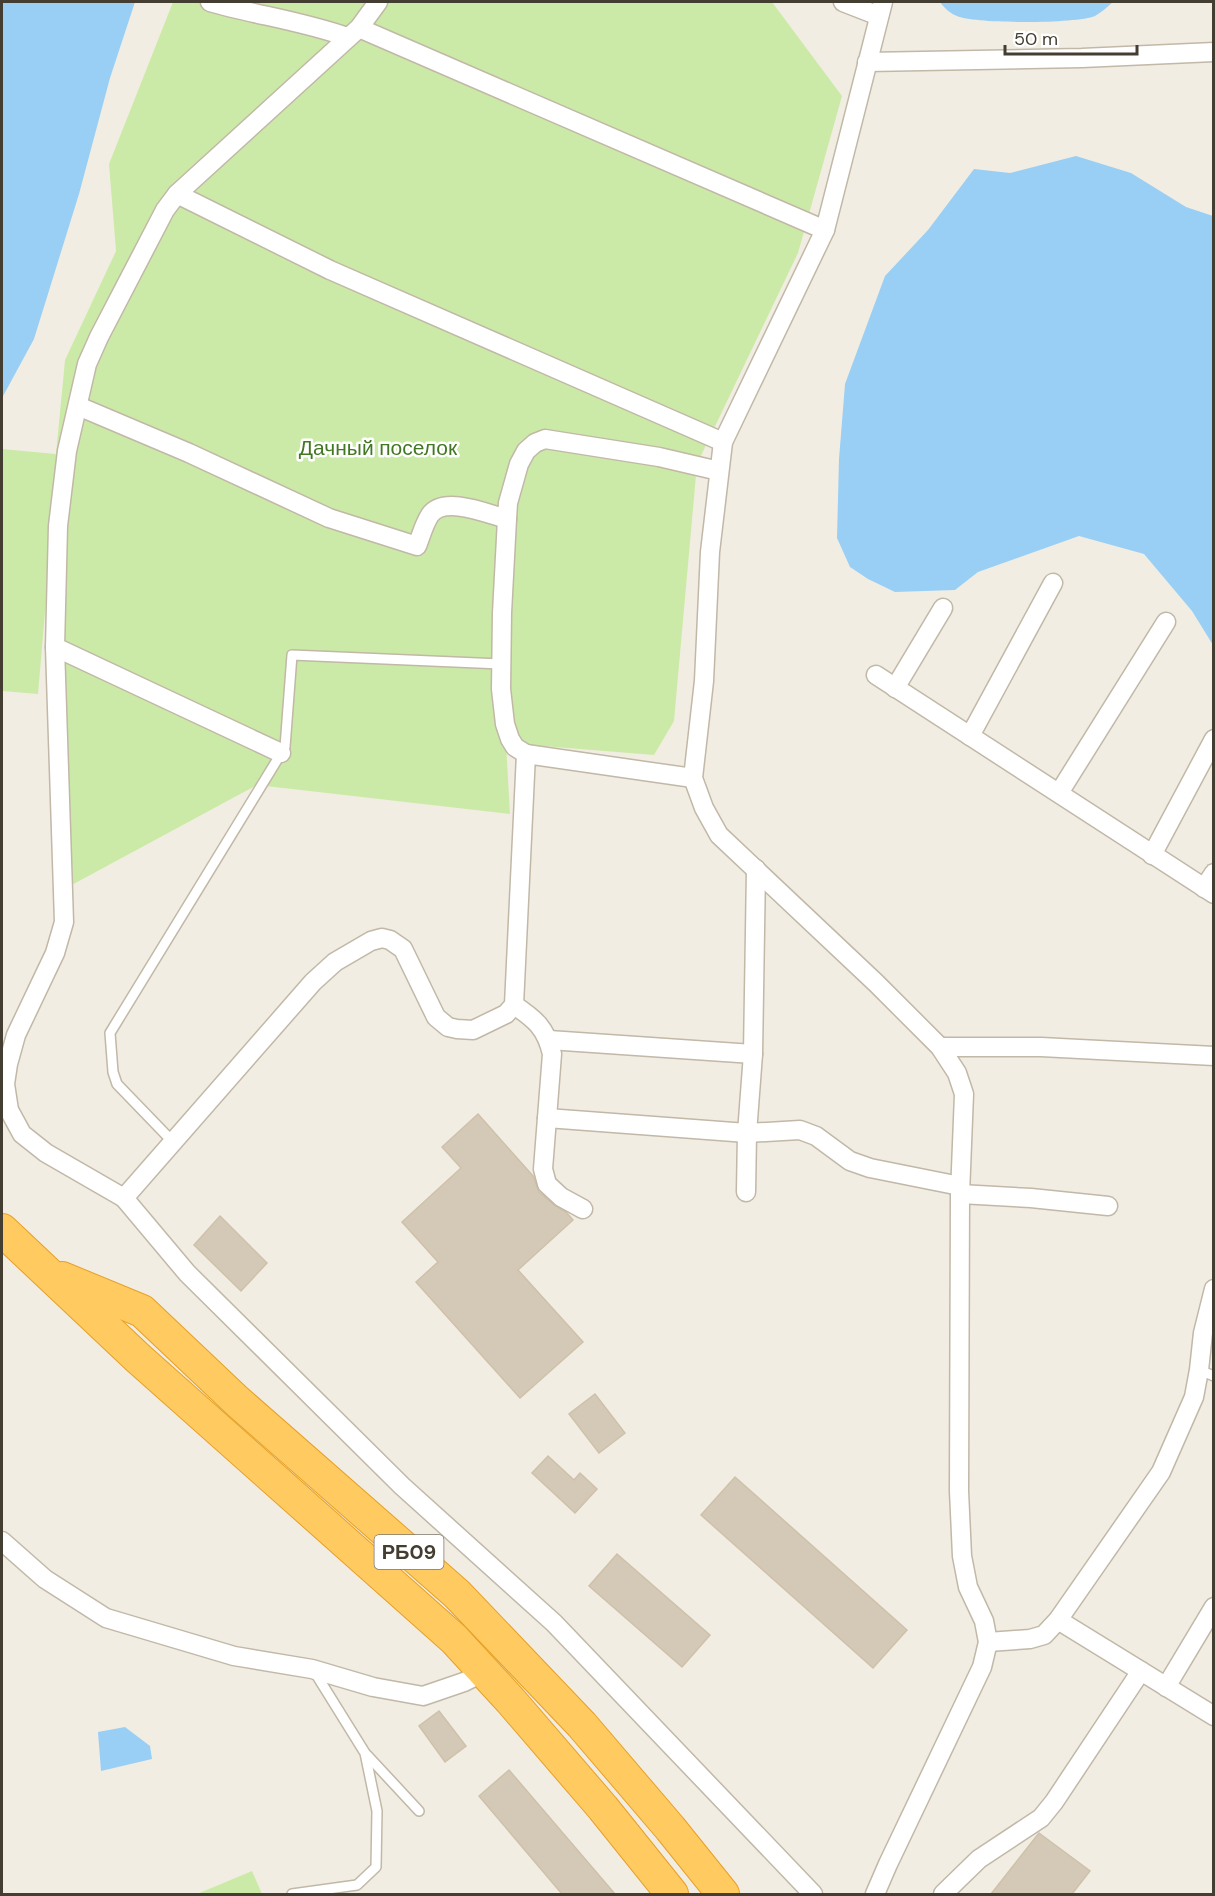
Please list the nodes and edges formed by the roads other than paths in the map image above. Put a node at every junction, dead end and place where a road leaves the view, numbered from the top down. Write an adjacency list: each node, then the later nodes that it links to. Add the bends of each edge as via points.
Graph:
1 (210, 2): 5 (street)
2 (378, 2): 5 (street)
3 (843, 2): 4 (street)
4 (881, 9): 7 (street)
5 (353, 33): 8 (street); 9 (street)
6 (1214, 52): 7 (street)
7 (867, 62): 9 (street)
8 (177, 194): 10 (street, via 99,337 87,364); 11 (street, via 330,270)
9 (825, 230): 11 (street)
10 (78, 406): 13 (street, via 329,518 417,546 431,513 441,508 458,505); 17 (street, via 67,451 58,526)
11 (723, 442): 12 (street)
12 (719, 471): 13 (street, via 545,439 535,443 519,464); 25 (street)
13 (507, 519): 18 (street)
14 (1053, 583): 21 (street)
15 (943, 608): 20 (street)
16 (1166, 622): 26 (street)
17 (55, 647): 23 (street); 40 (street, via 64,922 55,953 16,1035 5,1084 9,1110 22,1134 46,1153)
18 (501, 664): 23 (lane, via 292,655 285,747); 24 (street, via 505,724 515,747)
19 (876, 675): 20 (street)
20 (895, 688): 21 (street)
21 (969, 736): 26 (street)
22 (1214, 739): 27 (street)
23 (281, 753): 37 (lane, via 110,1033 117,1084)
24 (526, 754): 25 (street); 30 (street)
25 (693, 778): 28 (street, via 719,835)
26 (1059, 793): 27 (street)
27 (1152, 855): 29 (street)
28 (756, 869): 32 (street); 33 (street)
29 (1210, 885)
30 (514, 1005): 31 (street, via 537,1020); 37 (street, via 506,1014 473,1030 448,1027 436,1017 404,949 382,938 370,941 335,962 313,982)
31 (549, 1040): 33 (street); 35 (street, via 552,1054)
32 (940, 1047): 34 (street, via 1041,1047); 38 (street, via 957,1073 964,1094)
33 (753, 1054): 36 (street)
34 (1214, 1056)
35 (547, 1118): 36 (street); 42 (street, via 543,1169 547,1184)
36 (747, 1133): 38 (street, via 800,1130 816,1136 850,1161); 39 (street)
37 (173, 1142): 40 (street)
38 (960, 1190): 41 (street); 50 (street, via 962,1556 968,1587 984,1621)
39 (746, 1192)
40 (123, 1198): 65 (street, via 187,1273 402,1486 554,1623)
41 (1108, 1206)
42 (583, 1209)
43 (2, 1230): 44 (highway, РБ09)
44 (45, 1270): 53 (highway, РБ09, via 453,1639); 57 (highway, РБ09, via 142,1311 237,1401 457,1594 582,1725)
45 (1214, 1289): 46 (street, via 1203,1333)
46 (1206, 1373): 49 (street, via 1161,1472)
47 (2, 1541): 51 (street, via 45,1579 106,1618 234,1656)
48 (1214, 1607): 54 (street)
49 (1058, 1620): 50 (street, via 1044,1635); 52 (street)
50 (988, 1642): 66 (street, via 982,1667)
51 (312, 1669): 53 (street, via 373,1687 423,1695); 56 (lane)
52 (1141, 1671): 54 (street); 67 (street, via 1041,1818 979,1859)
53 (484, 1672): 58 (highway, РБ09)
54 (1166, 1687): 55 (street)
55 (1214, 1716)
56 (365, 1753): 59 (lane); 62 (lane, via 376,1812 376,1868 357,1885)
57 (633, 1785): 58 (highway, via 630,1807 623,1813 615,1816); 60 (highway, РБ09)
58 (603, 1808): 61 (highway, РБ09)
59 (419, 1812)
60 (670, 1828): 61 (highway, via 646,1822 639,1826 633,1841); 64 (highway, РБ09)
61 (641, 1856): 63 (highway, РБ09)
62 (292, 1894)
63 (672, 1894)
64 (723, 1894)
65 (813, 1894)
66 (875, 1894)
67 (943, 1894)

